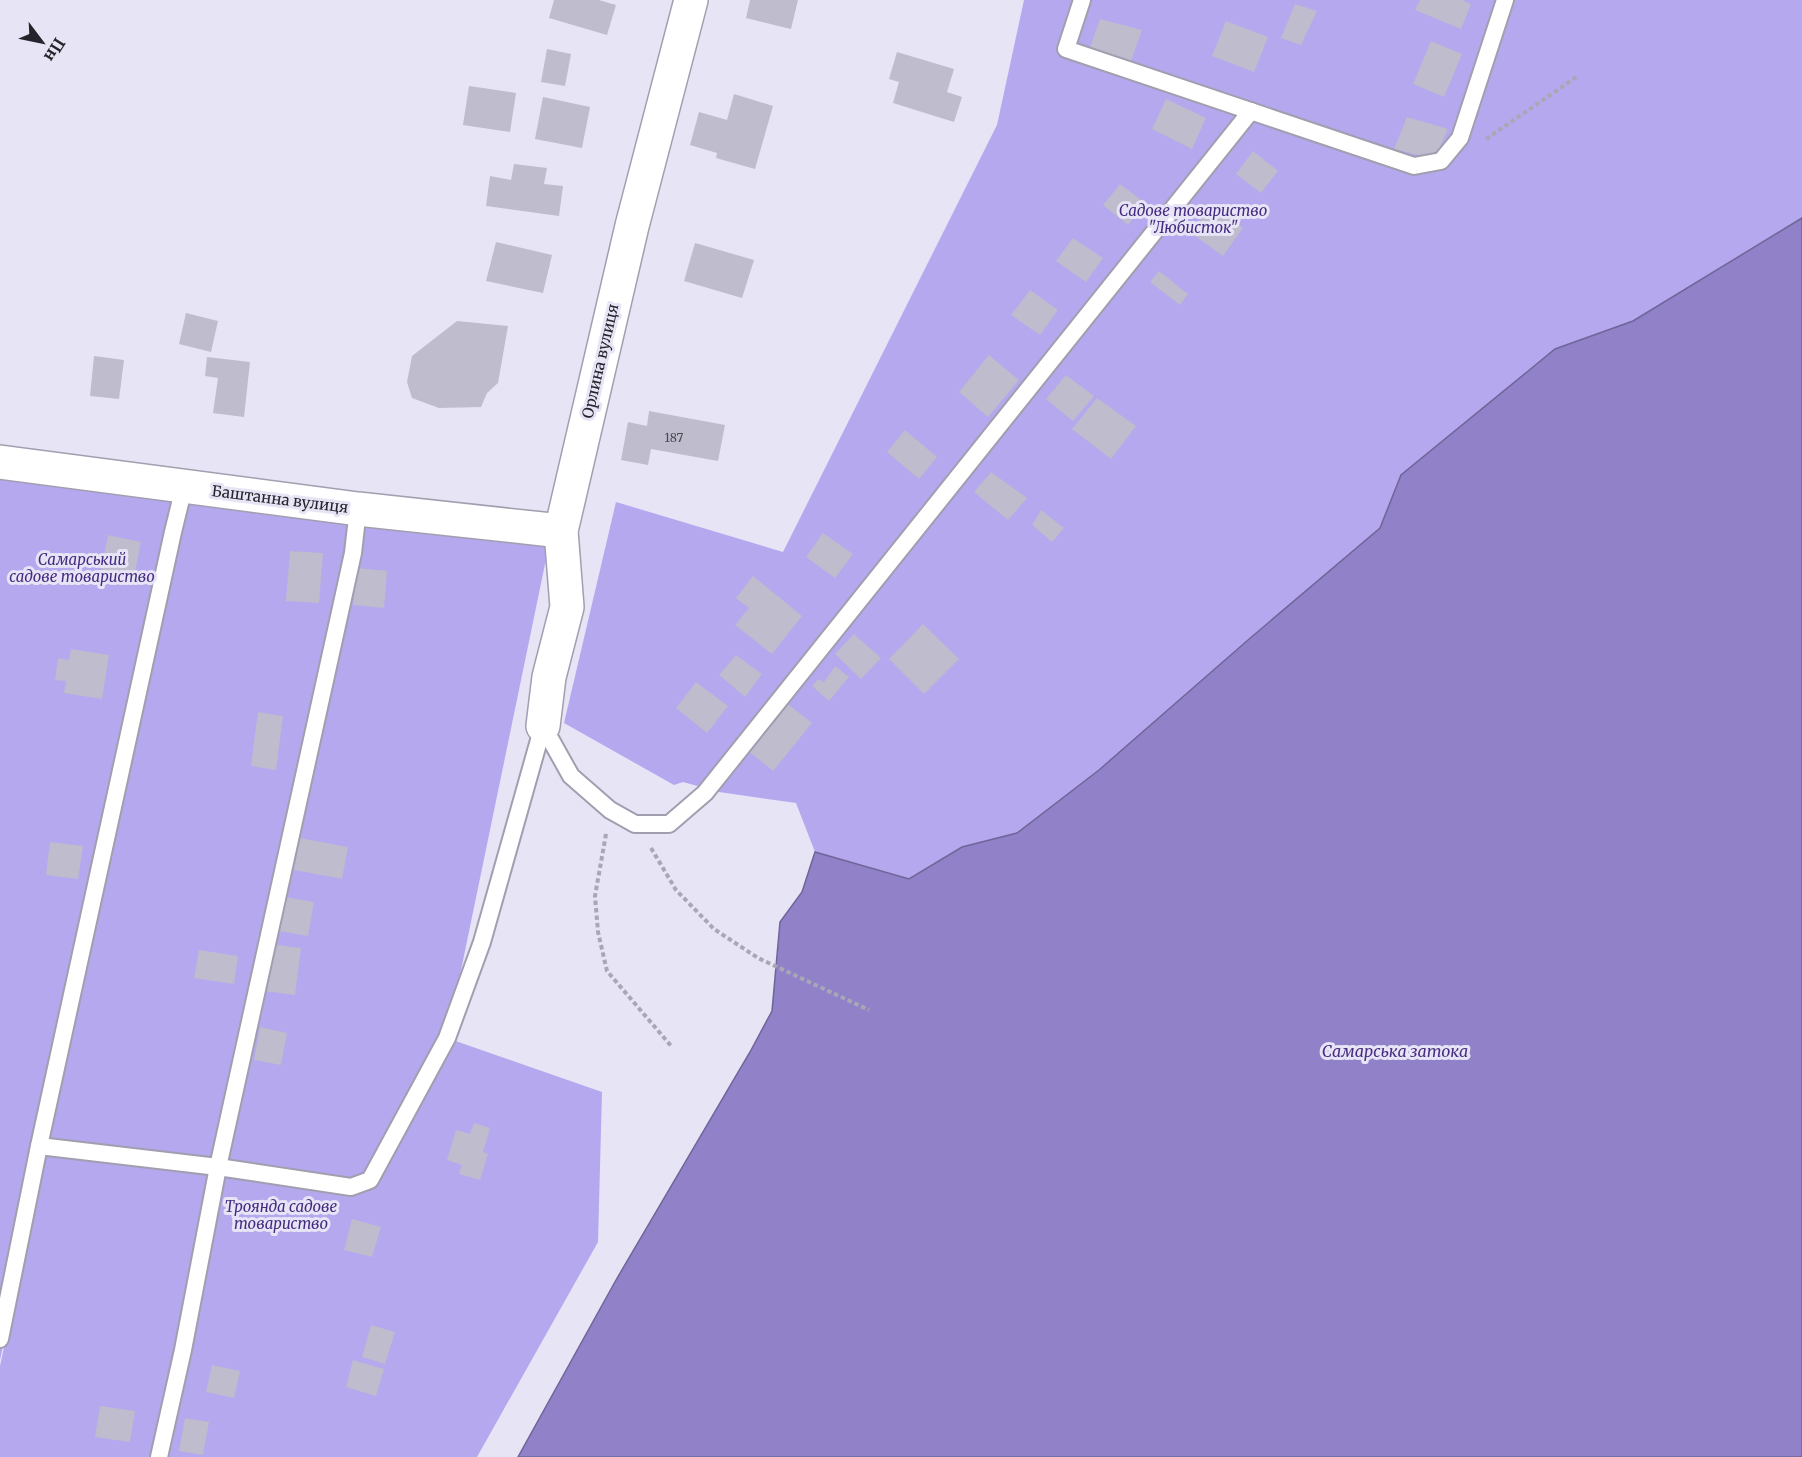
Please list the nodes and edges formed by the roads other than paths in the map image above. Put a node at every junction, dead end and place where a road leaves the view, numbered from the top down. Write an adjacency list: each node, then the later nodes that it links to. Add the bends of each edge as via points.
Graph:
1 (691, 0): 8 (street, Орлина вулиця, via 632,226)
2 (1082, 0): 4 (lane, via 1066,49)
3 (1505, 0): 4 (lane, via 1460,138 1441,161 1414,166)
4 (1251, 111): 9 (lane, via 705,794 669,824 635,824 610,810 571,776)
5 (0, 462): 6 (street, Баштанна вулиця)
6 (184, 487): 7 (street, Баштанна вулиця); 10 (lane)
7 (358, 509): 8 (street, Баштанна вулиця); 11 (lane, via 353,553)
8 (561, 531): 9 (street, Орлина вулиця, via 567,607 549,677)
9 (543, 726): 11 (lane, via 482,942 447,1038 370,1180 351,1187)
10 (39, 1146): 11 (lane); 12 (lane)
11 (218, 1167): 13 (lane)
12 (0, 1339)
13 (159, 1457)

